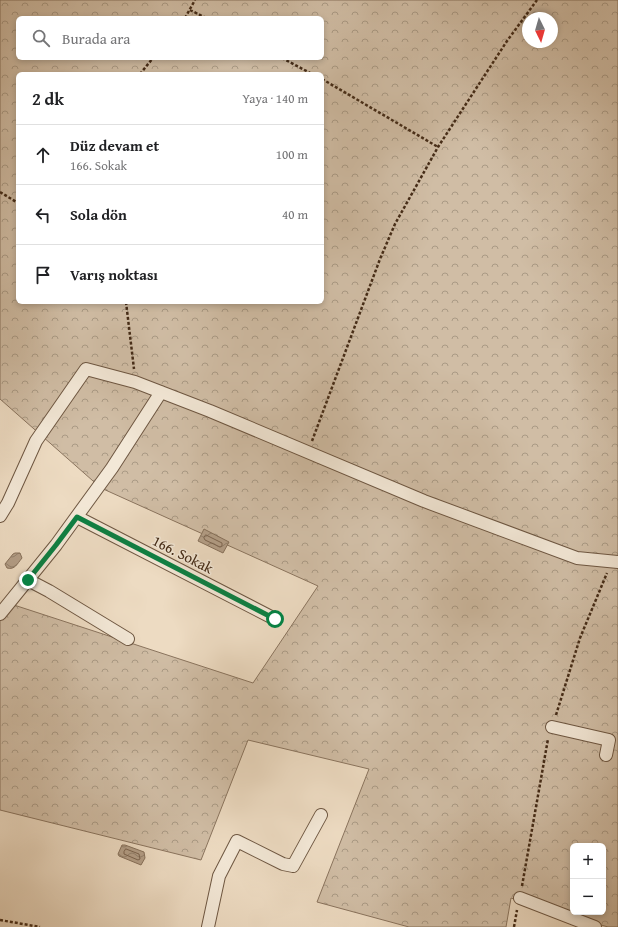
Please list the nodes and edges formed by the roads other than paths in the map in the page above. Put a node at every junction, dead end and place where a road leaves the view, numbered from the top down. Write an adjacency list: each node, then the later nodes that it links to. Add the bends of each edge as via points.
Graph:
1 (161, 392): 2 (street, via 86,369 36,441 8,504); 3 (street); 4 (street, via 424,501 577,558)
2 (0, 516)
3 (77, 517): 5 (street); 7 (street, 166. Sokak)
4 (618, 562)
5 (28, 580): 6 (street); 8 (street)
6 (0, 614)
7 (275, 619)
8 (128, 639)
9 (552, 727): 10 (street, via 609,740)
10 (606, 755)
11 (321, 815): 13 (street, via 293,866 237,841 218,876)
12 (520, 898): 14 (street)
13 (208, 927)
14 (595, 927)

